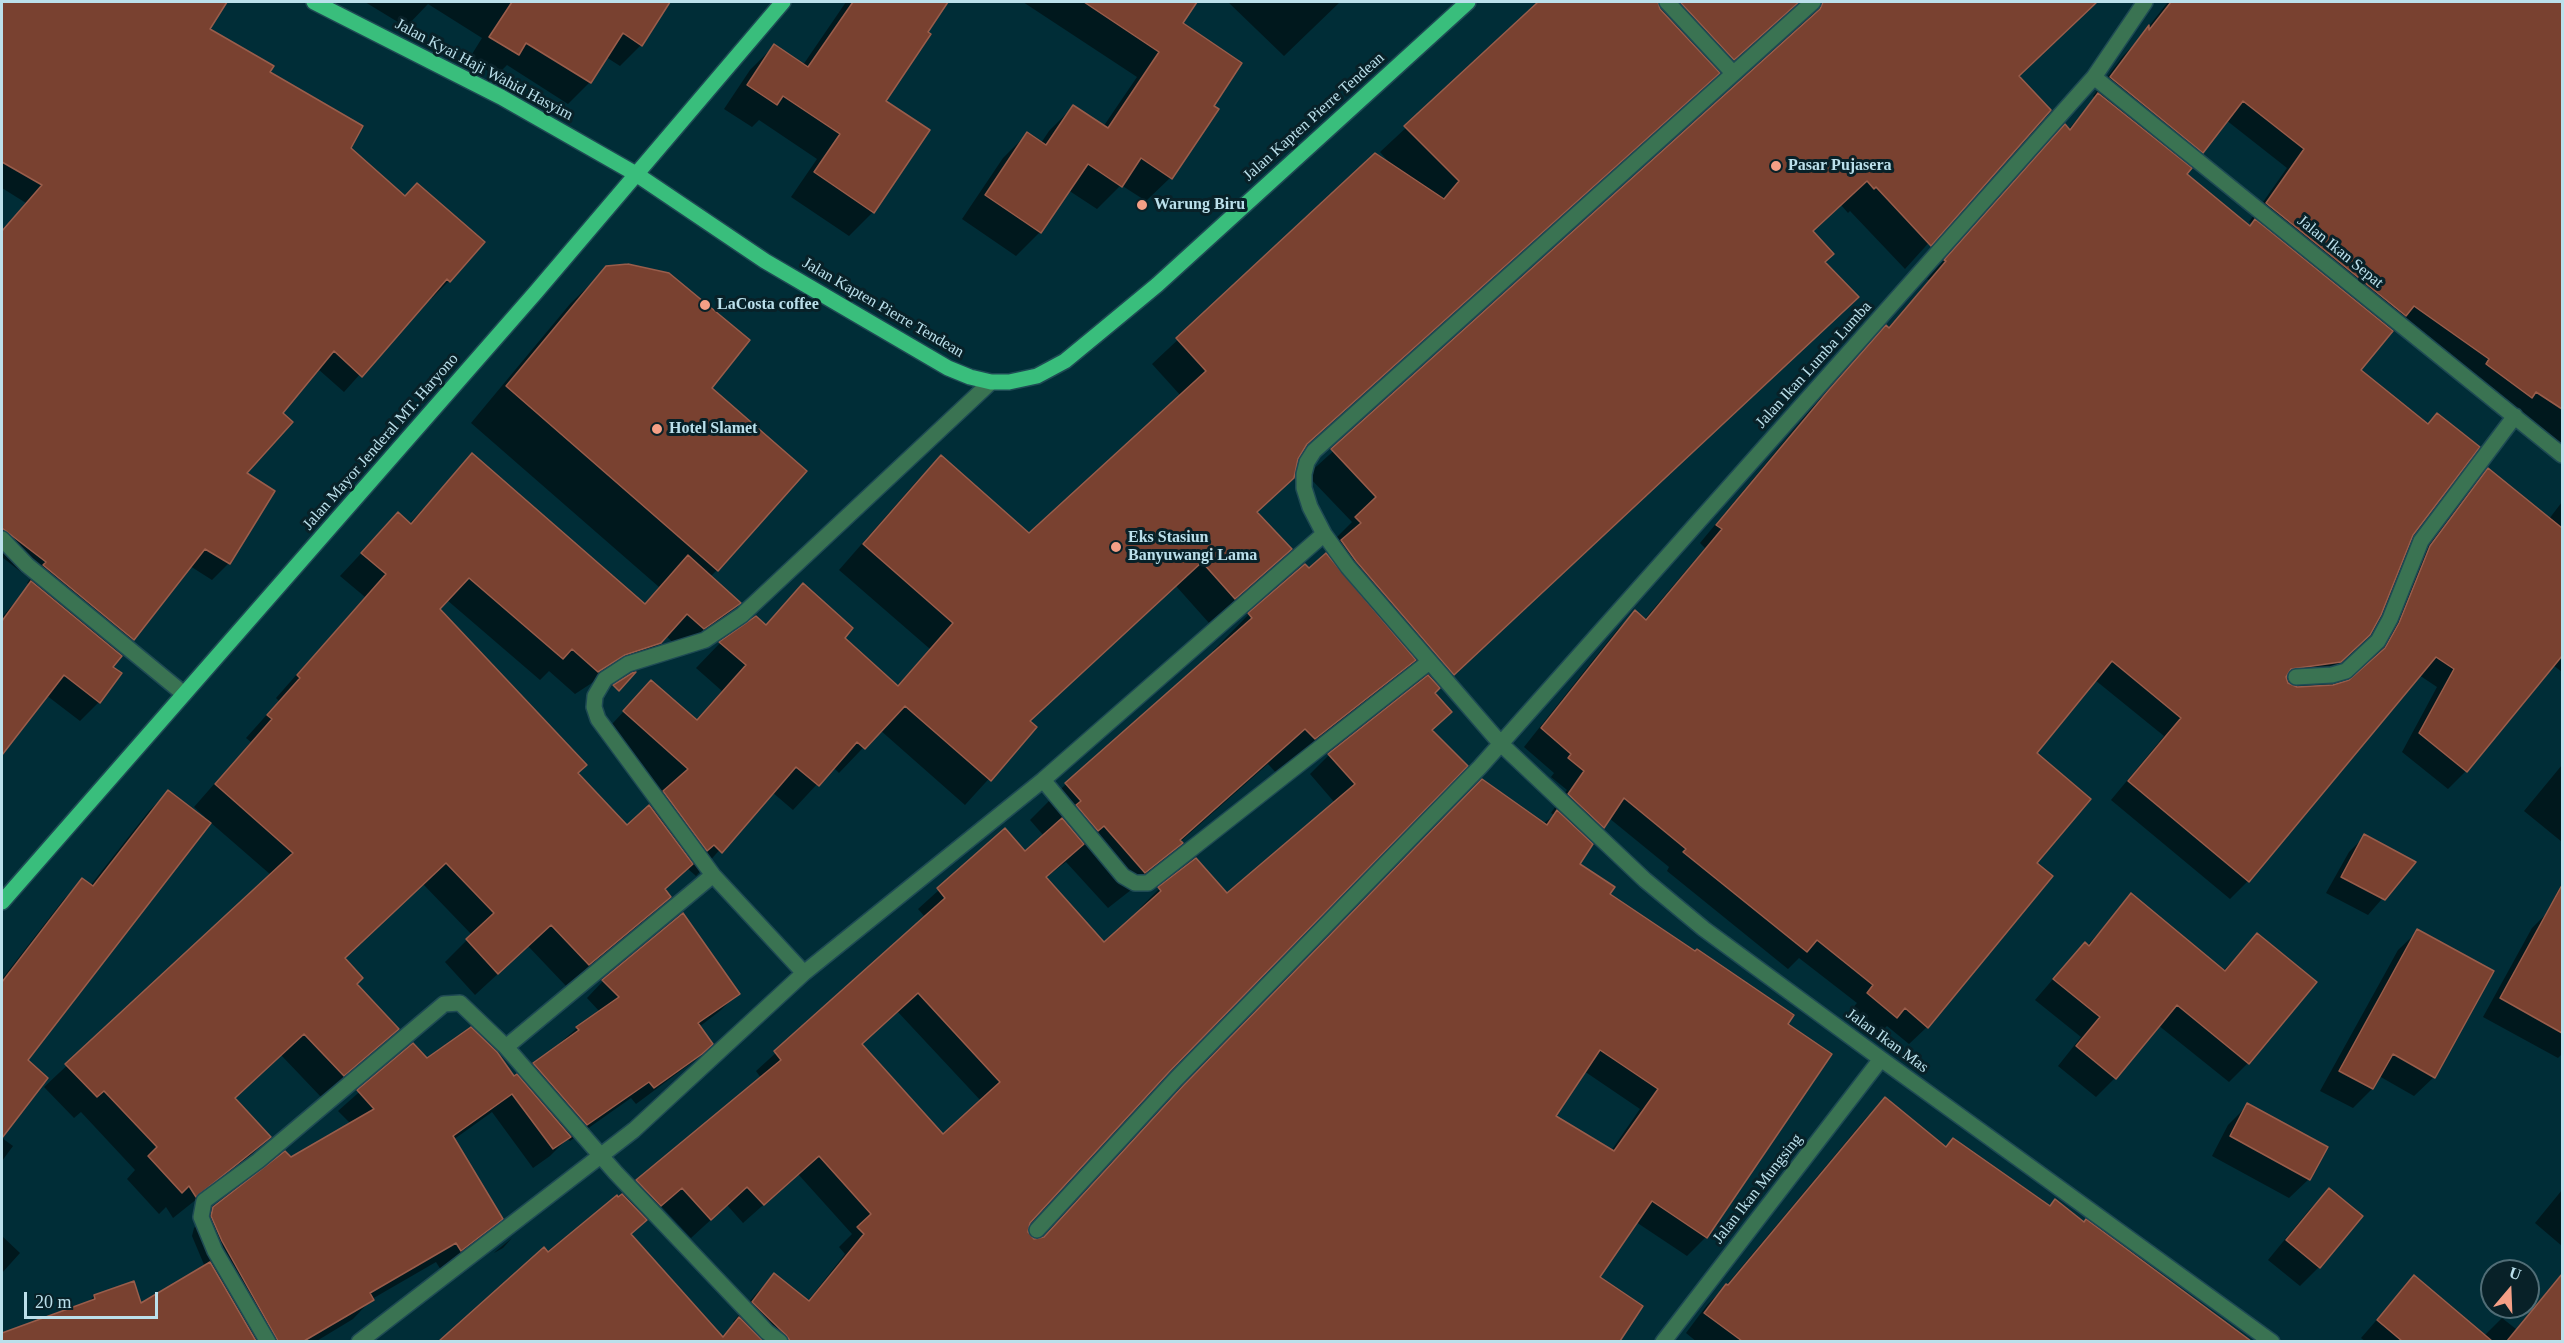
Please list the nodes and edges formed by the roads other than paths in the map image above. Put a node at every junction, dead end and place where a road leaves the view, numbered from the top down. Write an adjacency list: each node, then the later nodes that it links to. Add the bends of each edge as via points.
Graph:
1 (314, 2): 9 (main road, Jalan Kyai Haji Wahid Hasyim, via 501,97)
2 (783, 2): 9 (main road, Jalan Mayor Jenderal MT. Haryono)
3 (1468, 2): 10 (main road, Jalan Kapten Pierre Tendean, via 1157,285 1065,361 1037,376)
4 (1667, 2): 7 (street)
5 (1813, 2): 7 (street, Jalan Ikan Mas)
6 (2145, 2): 8 (street, Jalan Ikan Lumba Lumba)
7 (1733, 73): 13 (street, Jalan Ikan Mas, via 1314,451 1307,462 1304,488)
8 (2094, 77): 11 (street, Jalan Ikan Sepat); 18 (street, Jalan Ikan Lumba Lumba)
9 (636, 174): 10 (main road, Jalan Kapten Pierre Tendean, via 765,261 938,362); 17 (main road, Jalan Mayor Jenderal MT. Haryono)
10 (991, 382): 20 (street, via 742,615 705,640 628,664 599,686 594,707 598,719)
11 (2514, 416): 12 (street, Jalan Ikan Sepat); 16 (street, via 2421,541 2378,641 2346,671)
12 (2562, 455)
13 (1324, 534): 15 (street, Jalan Ikan Mas); 19 (street)
14 (2, 539): 17 (street, via 27,565)
15 (1429, 662): 18 (street, Jalan Ikan Mas); 19 (street, via 1148,883 1135,883 1123,876)
16 (2296, 677)
17 (184, 694): 21 (main road, Jalan Mayor Jenderal MT. Haryono)
18 (1501, 744): 24 (street, Jalan Ikan Mas, via 1645,880 1704,929); 26 (street, Jalan Ikan Lumba Lumba, via 1176,1079)
19 (1043, 780): 22 (street)
20 (713, 875): 22 (street); 23 (street)
21 (2, 902)
22 (804, 973): 25 (street)
23 (506, 1047): 25 (street); 27 (street, via 460,1003 444,1004 258,1161 204,1201 201,1217 215,1251)
24 (1881, 1059): 30 (street, Jalan Ikan Mungsing); 31 (street, Jalan Ikan Mas)
25 (602, 1156): 28 (street); 29 (street, via 767,1332)
26 (1037, 1230)
27 (268, 1341)
28 (359, 1341)
29 (780, 1341)
30 (1663, 1341)
31 (2272, 1341)

